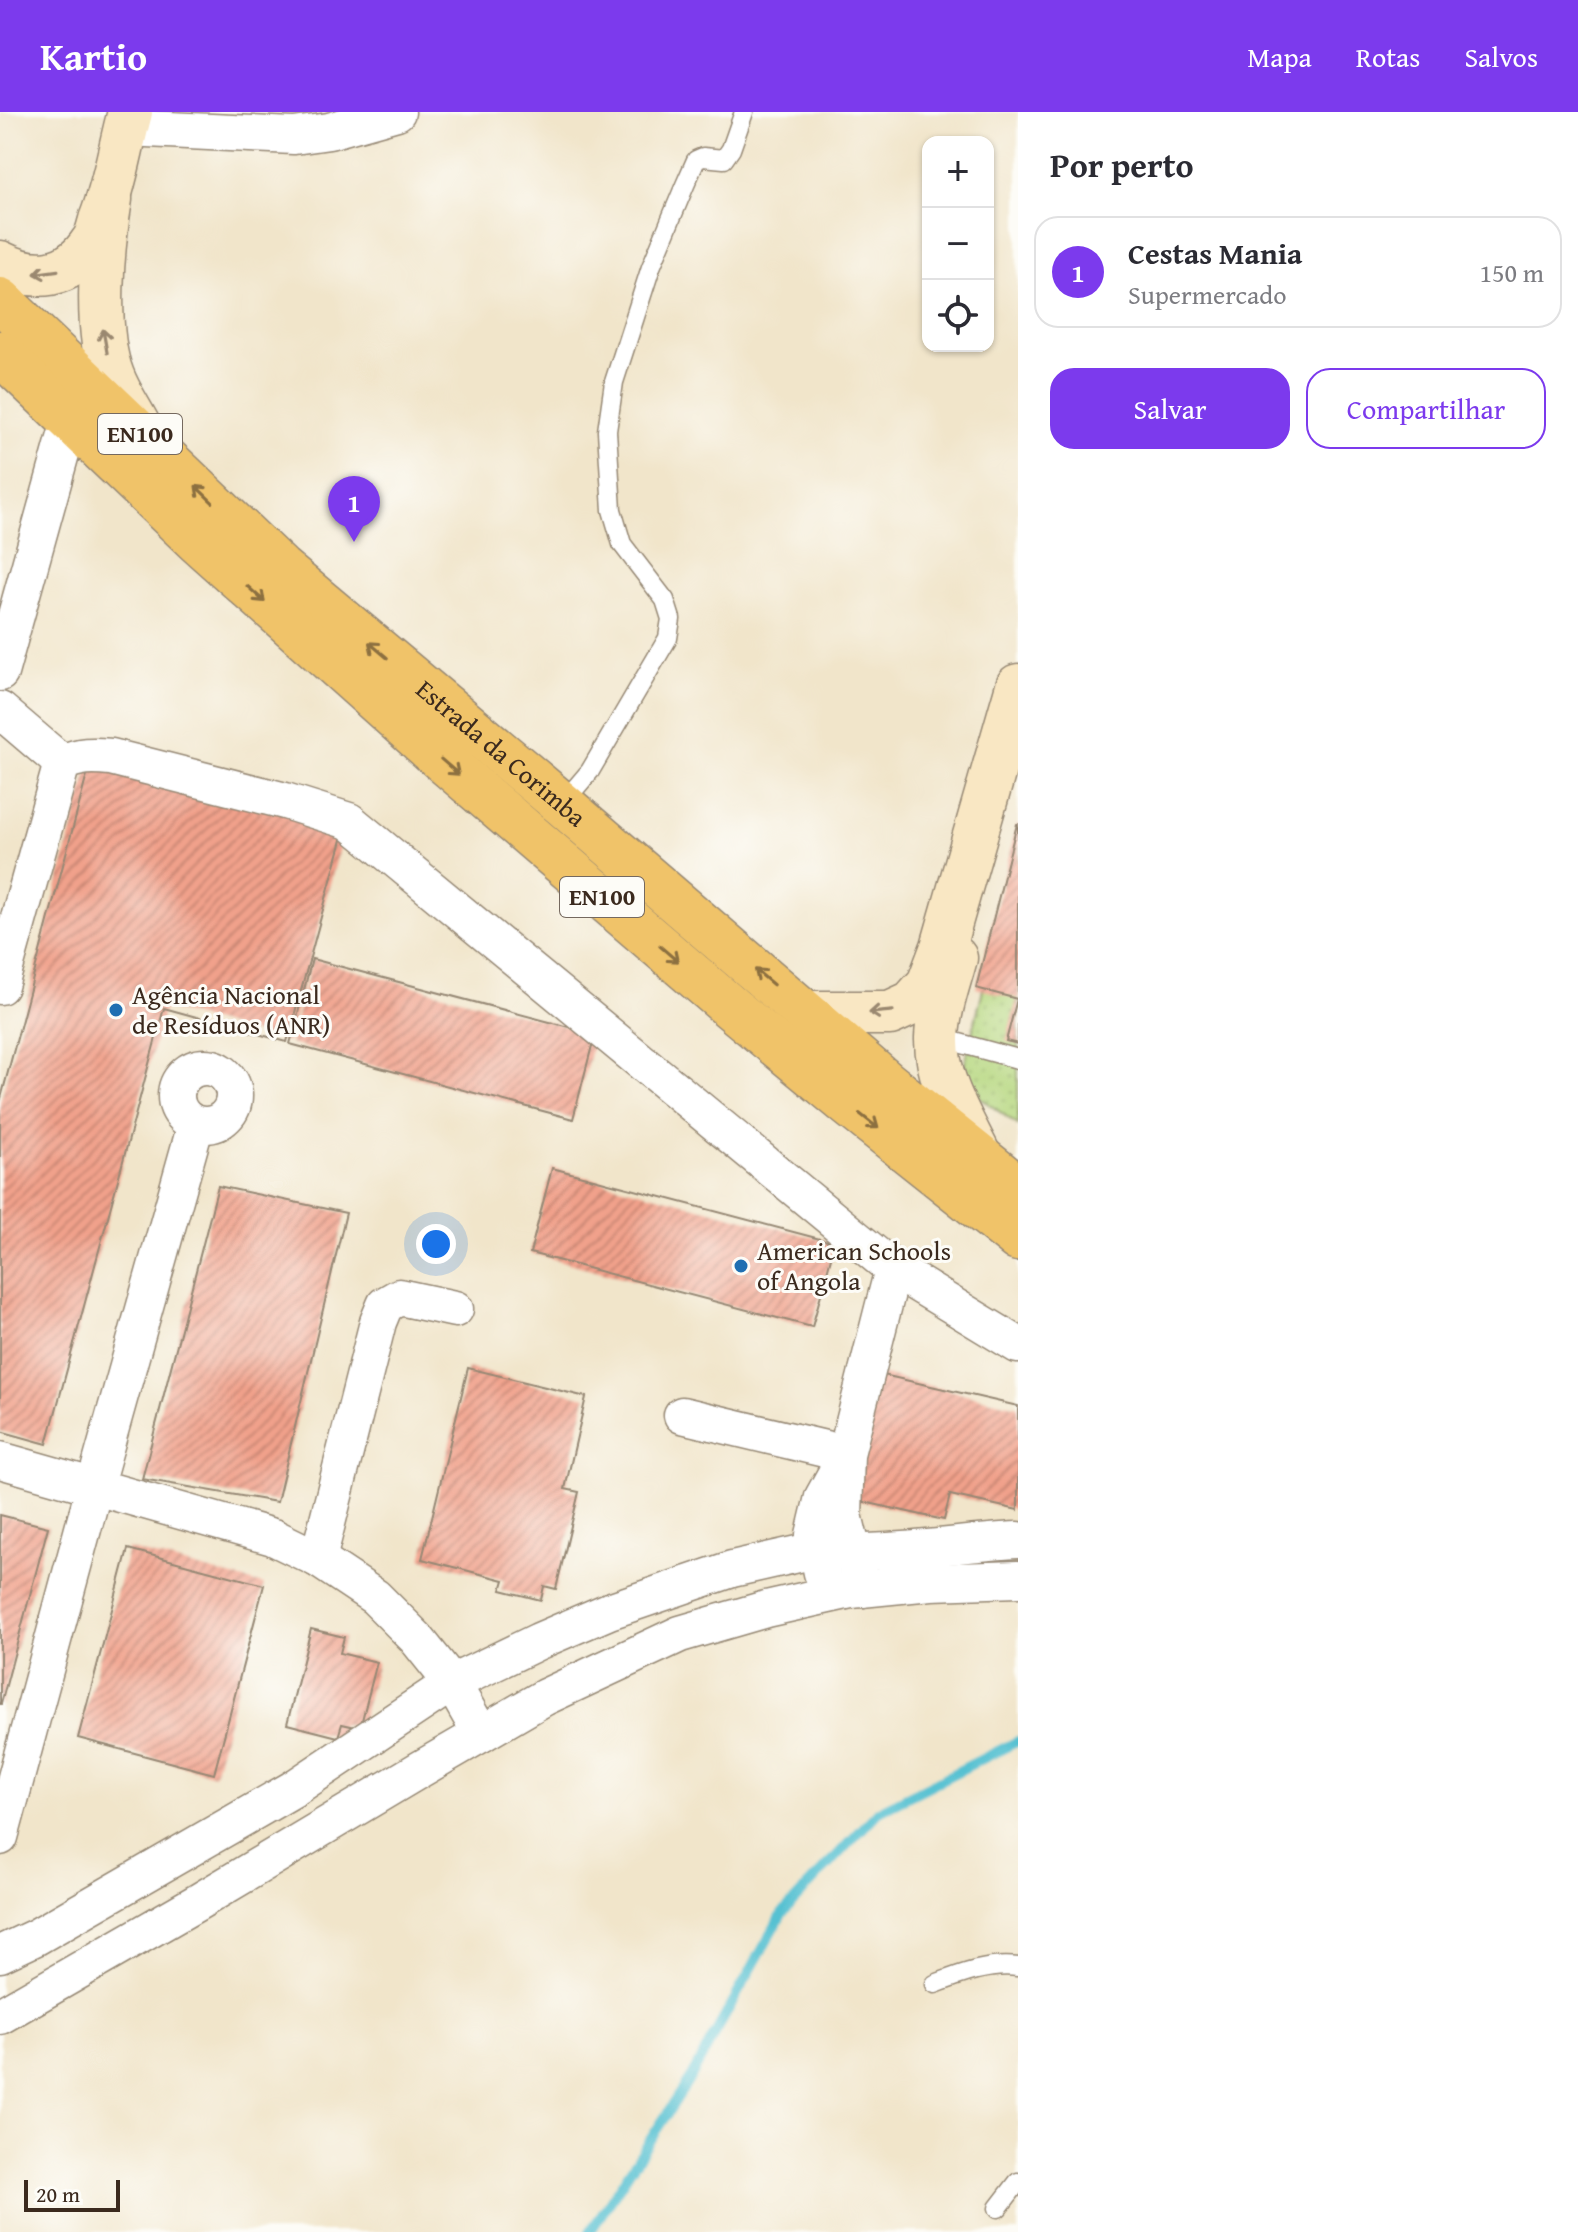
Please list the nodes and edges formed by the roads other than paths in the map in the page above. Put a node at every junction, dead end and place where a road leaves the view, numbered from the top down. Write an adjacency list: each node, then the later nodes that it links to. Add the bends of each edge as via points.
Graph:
1 (397, 112): 3 (street, via 294,136)
2 (744, 112): 14 (lane, via 724,159 696,160 646,281 614,382 607,431 612,510 622,544 665,600 671,619 668,638 590,771)
3 (128, 120): 4 (street)
4 (110, 199): 5 (street, one-way to 5, via 93,243 69,267 43,276); 9 (street, one-way to 4, via 112,376 102,334 103,243)
5 (0, 263)
6 (0, 300): 9 (main road, Estrada da Corimba / EN100)
7 (0, 353): 8 (main road, Estrada da Corimba / EN100)
8 (70, 421): 10 (street); 23 (main road, Estrada da Corimba / EN100, one-way to 23, via 441,759 741,1016)
9 (145, 438): 14 (main road, Estrada da Corimba / EN100, one-way to 9, via 280,568)
10 (0, 673)
11 (1018, 686): 15 (street)
12 (0, 710): 13 (street)
13 (62, 763): 16 (street); 24 (street, via 85,754 111,757 349,821)
14 (562, 804): 17 (main road, Estrada da Corimba / EN100, one-way to 14)
15 (953, 912): 17 (street, one-way to 17, via 929,984 912,1003 890,1013); 18 (street, via 956,956)
16 (0, 986)
17 (806, 1013): 21 (main road, Estrada da Corimba / EN100)
18 (937, 1037): 19 (lane); 21 (street, via 949,1093)
19 (1018, 1059)
20 (196, 1124): 30 (street)
21 (981, 1160): 22 (main road, Estrada da Corimba / EN100)
22 (1018, 1188)
23 (1018, 1239)
24 (893, 1269): 26 (street); 28 (street)
25 (455, 1309): 34 (street, via 399,1297 385,1305)
26 (1018, 1345)
27 (682, 1415): 28 (street)
28 (846, 1454): 32 (street, via 823,1497); 33 (street, via 844,1515)
29 (0, 1460): 30 (street)
30 (94, 1488): 34 (street, via 273,1537); 40 (street)
31 (1018, 1540): 33 (street)
32 (816, 1550): 37 (street); 38 (street, via 732,1569 609,1611)
33 (854, 1552): 36 (street)
34 (318, 1559): 38 (street, via 375,1597)
35 (1018, 1579): 36 (street)
36 (862, 1589): 37 (street)
37 (827, 1595): 39 (street, via 680,1634 545,1697)
38 (452, 1683): 39 (street); 41 (street, via 293,1789)
39 (481, 1734): 44 (street)
40 (0, 1837)
41 (0, 1954)
42 (1018, 1967): 43 (lane, via 969,1971)
43 (935, 1984)
44 (0, 2016)
45 (1018, 2182): 46 (lane)
46 (998, 2208)

